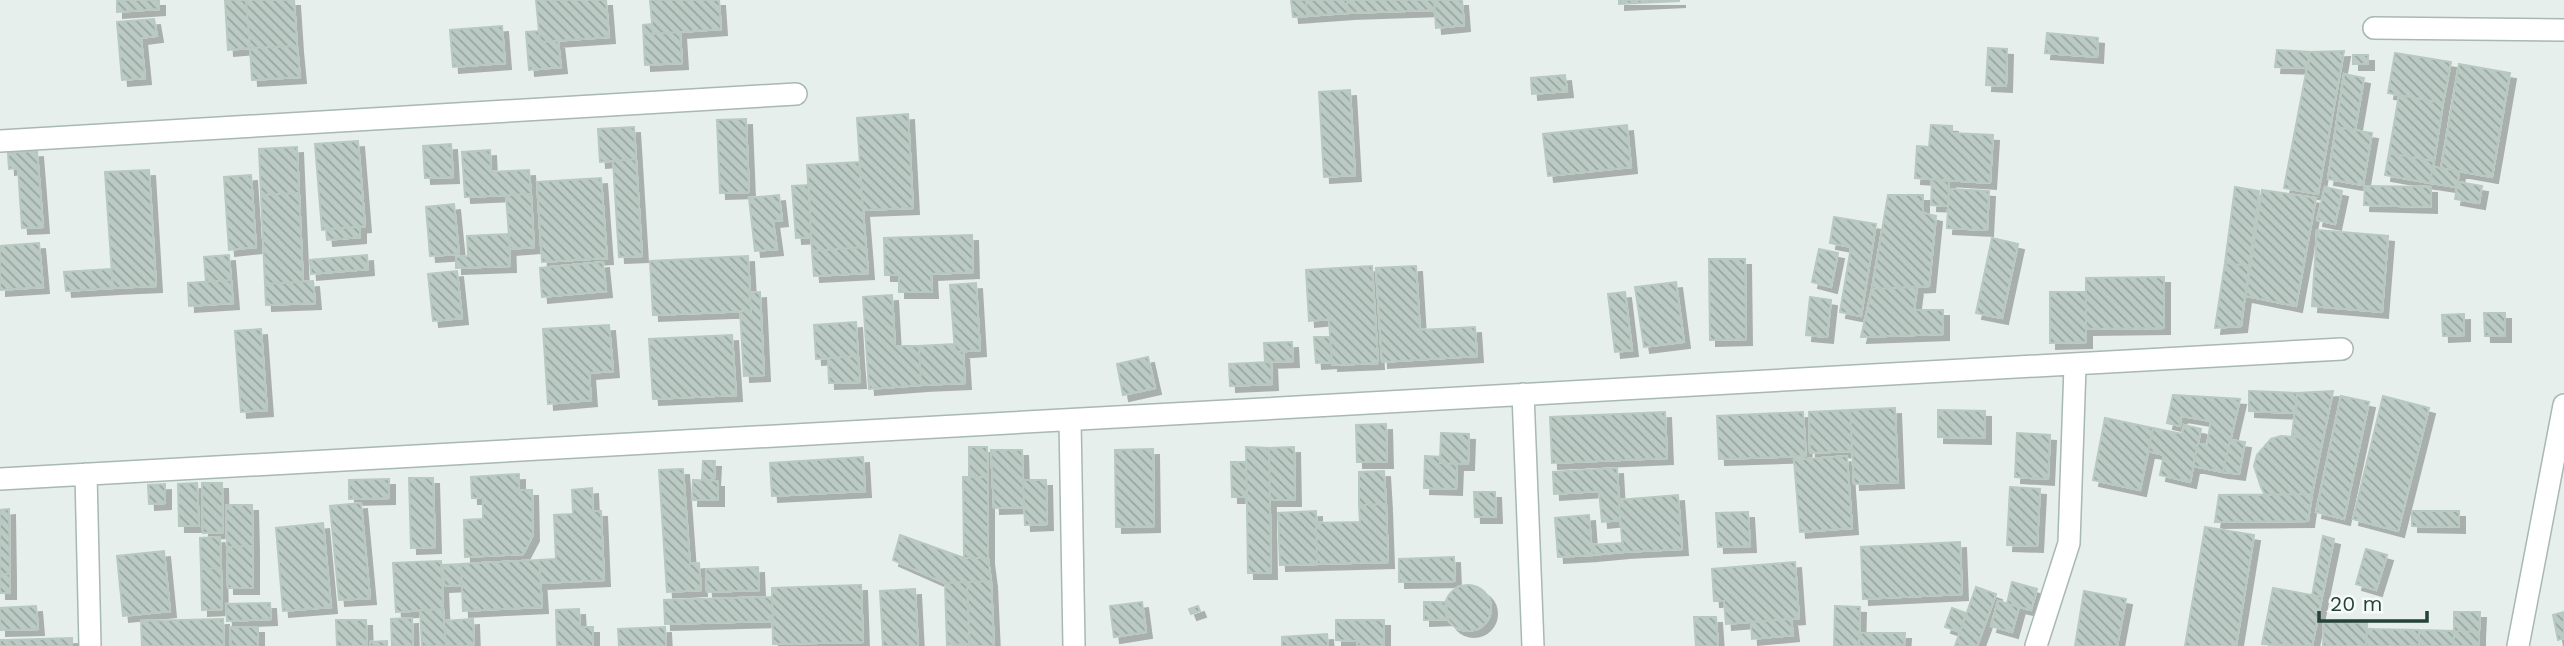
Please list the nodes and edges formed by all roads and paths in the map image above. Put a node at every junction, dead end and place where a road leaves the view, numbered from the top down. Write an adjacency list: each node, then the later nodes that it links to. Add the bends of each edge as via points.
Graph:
1 (2374, 28): 2 (street)
2 (2564, 30)
3 (796, 94): 4 (street)
4 (0, 141)
5 (2342, 349): 6 (street)
6 (2075, 366): 7 (street); 15 (street, via 2069,543)
7 (1523, 394): 9 (street); 14 (street)
8 (2564, 405): 16 (street)
9 (1070, 420): 10 (street); 13 (street)
10 (86, 474): 11 (street); 12 (street)
11 (0, 479)
12 (90, 646)
13 (1074, 646)
14 (1533, 646)
15 (2036, 646)
16 (2518, 646)

